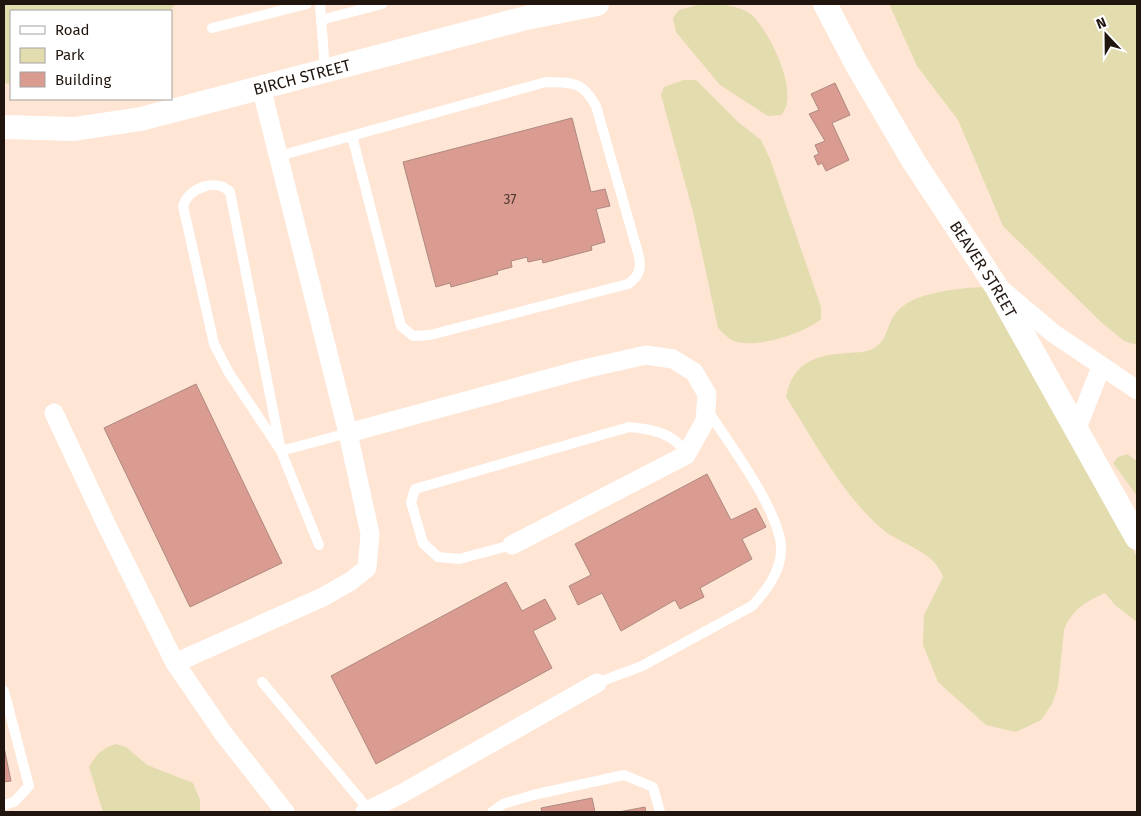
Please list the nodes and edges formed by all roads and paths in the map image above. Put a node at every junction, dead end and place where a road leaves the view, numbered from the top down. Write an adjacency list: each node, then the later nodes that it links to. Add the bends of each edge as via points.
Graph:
1 (307, 4): 7 (lane)
2 (320, 4): 6 (lane)
3 (382, 4): 6 (lane)
4 (597, 4): 8 (street, BIRCH STREET, via 526,18)
5 (825, 4): 13 (street, BEAVER STREET, via 914,162)
6 (321, 20): 8 (lane)
7 (212, 28)
8 (326, 71): 9 (street, BIRCH STREET)
9 (261, 87): 10 (street, BIRCH STREET, via 132,121 74,128); 12 (street)
10 (4, 127)
11 (352, 136): 11 (lane, via 546,82 574,83 586,89 596,106 638,253 639,273 628,284 430,335 413,336 401,326); 12 (lane)
12 (279, 156): 19 (street)
13 (996, 286): 14 (street); 18 (street, BEAVER STREET)
14 (1101, 367): 15 (street); 18 (street)
15 (1137, 390)
16 (706, 408): 19 (street, via 707,394 694,372 673,359 646,355); 21 (street, via 705,421); 27 (lane, via 767,505 779,532 781,551 778,567 752,606 642,666)
17 (54, 413): 25 (street)
18 (1077, 428): 22 (street, BEAVER STREET)
19 (348, 433): 20 (lane); 25 (street, via 370,534 367,568 351,582 323,597)
20 (281, 450): 20 (lane, via 230,192 218,185 200,188 186,196 184,206 214,344 229,373); 23 (lane)
21 (686, 455): 24 (street); 24 (lane, via 673,438 629,427 415,488 411,502 423,543 438,557 459,559)
22 (1137, 538)
23 (319, 545)
24 (512, 545)
25 (175, 663): 31 (street, via 223,733)
26 (262, 682): 30 (lane)
27 (597, 683): 30 (street)
28 (4, 691): 29 (lane, via 29,786 14,802)
29 (4, 805)
30 (367, 811)
31 (285, 812)
32 (492, 812): 33 (lane, via 503,804 533,795 624,775 653,787)
33 (660, 812)

